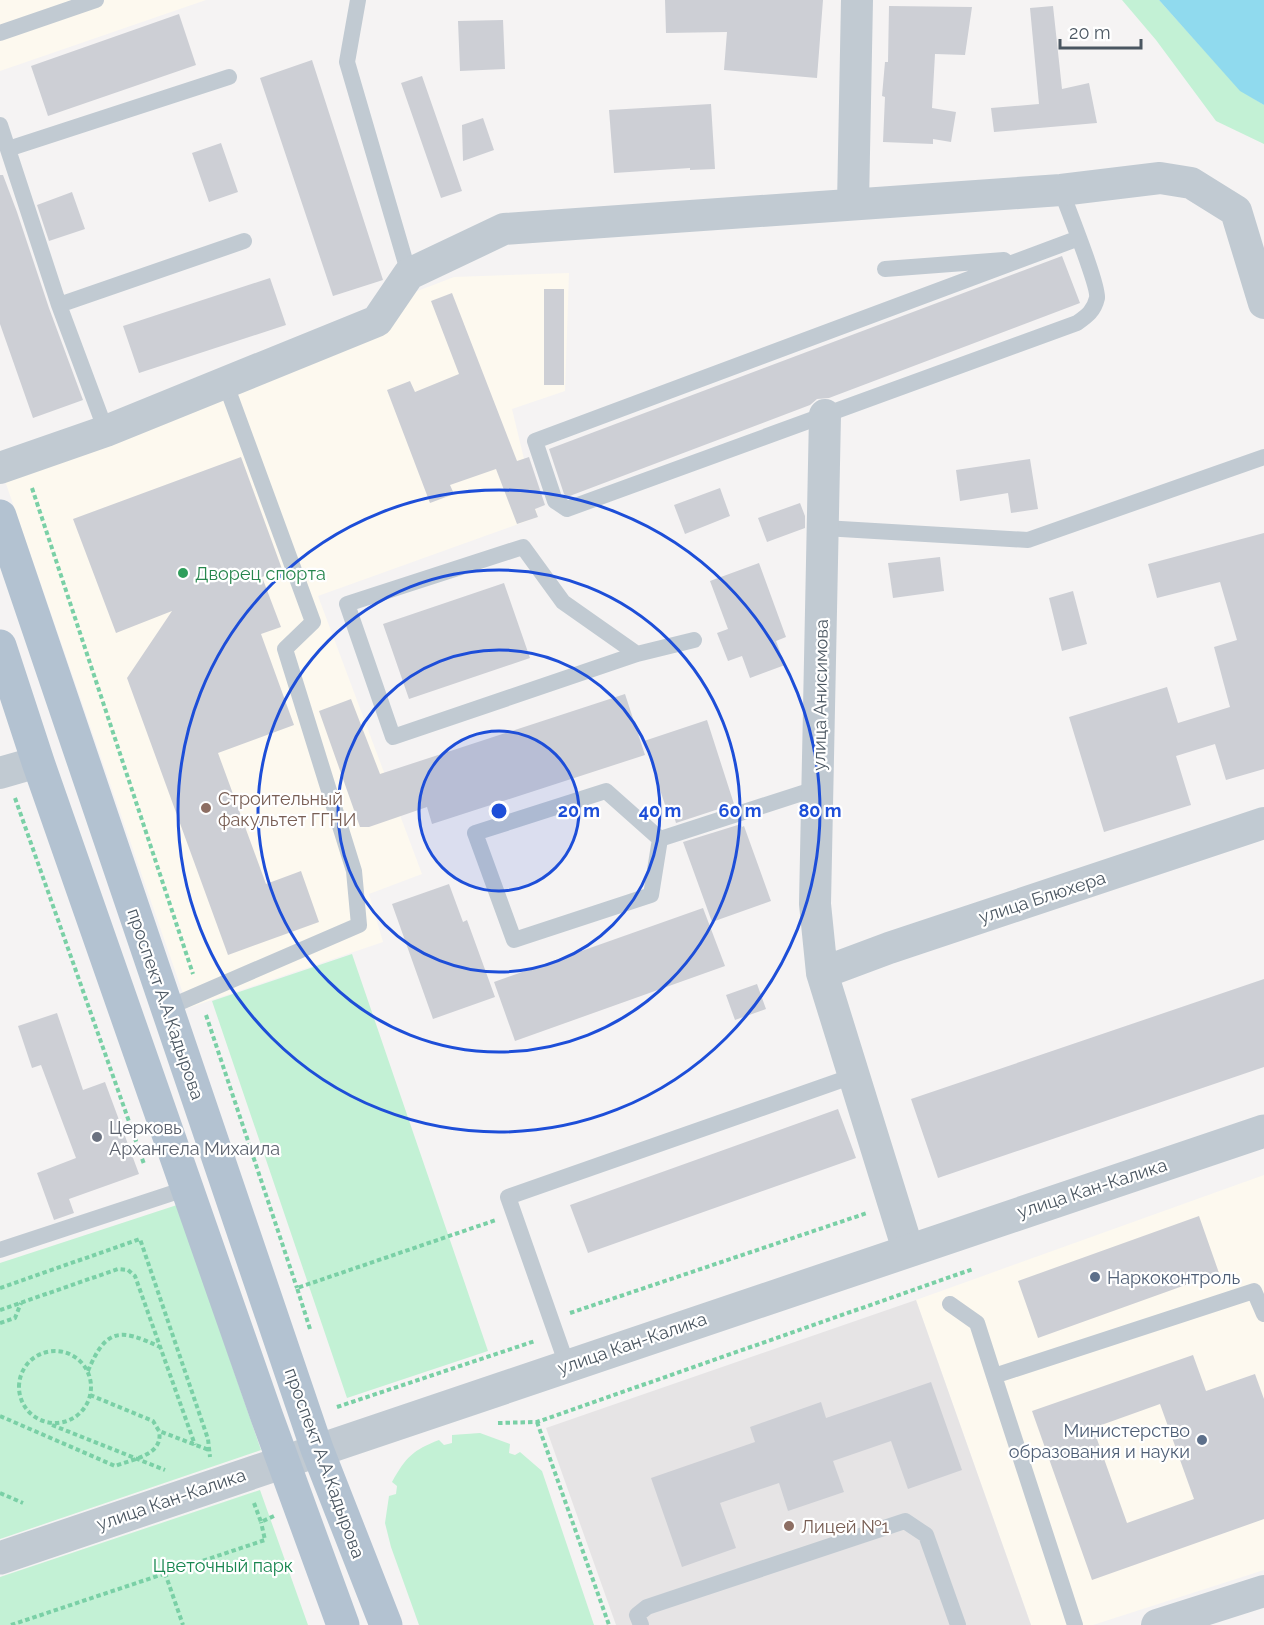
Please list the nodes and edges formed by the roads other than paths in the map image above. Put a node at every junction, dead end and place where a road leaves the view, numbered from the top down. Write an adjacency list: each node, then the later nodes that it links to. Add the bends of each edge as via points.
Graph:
1 (96, 0): 4 (lane)
2 (358, 0): 14 (lane, via 346,62)
3 (858, 0): 9 (street)
4 (0, 33)
5 (229, 77): 7 (lane)
6 (0, 125): 7 (lane)
7 (9, 149): 16 (lane)
8 (1061, 190): 9 (street); 10 (lane); 15 (street, via 1160,178 1191,183 1236,211)
9 (853, 204): 14 (street, via 504,229)
10 (1079, 238): 12 (lane); 18 (lane, via 1097,296 1091,314 1077,323)
11 (244, 242): 16 (lane)
12 (1026, 258): 13 (lane); 18 (lane, via 535,441 555,501 567,509)
13 (885, 270)
14 (409, 274): 17 (street, via 377,321)
15 (1264, 303)
16 (59, 305): 19 (lane)
17 (225, 382): 19 (street); 33 (lane, via 313,622 285,649 354,871 359,925)
18 (825, 415): 23 (street, улица Анисимова)
19 (106, 430): 21 (street)
20 (1264, 457): 23 (lane, via 1029,540)
21 (11, 464)
22 (0, 516): 33 (main road, проспект А.А.Кадырова)
23 (824, 528): 29 (street, улица Анисимова)
24 (694, 640): 26 (lane)
25 (0, 646): 27 (main road)
26 (637, 654): 26 (lane, via 393,737 347,604 523,547 563,602)
27 (38, 762): 28 (street); 36 (main road)
28 (0, 773)
29 (818, 788): 31 (lane); 32 (street, улица Анисимова, via 815,904)
30 (1264, 824): 32 (street, улица Блюхера)
31 (660, 839): 31 (lane, via 651,895 514,940 476,833 606,791)
32 (822, 973): 34 (street, улица Анисимова)
33 (167, 1008): 43 (main road, проспект А.А.Кадырова)
34 (853, 1076): 38 (street, улица Анисимова); 41 (lane, via 508,1197)
35 (1264, 1131): 38 (street, улица Кан-Калика)
36 (188, 1188): 37 (lane); 44 (main road)
37 (0, 1250)
38 (908, 1250): 41 (street, улица Кан-Калика)
39 (950, 1304): 42 (lane, via 977,1323)
40 (1264, 1314): 42 (lane, via 1254,1291)
41 (567, 1365): 43 (street, улица Кан-Калика)
42 (994, 1376): 52 (lane)
43 (317, 1449): 44 (street, улица Кан-Калика); 49 (main road, проспект А.А.Кадырова)
44 (283, 1461): 45 (street, улица Кан-Калика); 48 (main road)
45 (0, 1558)
46 (1264, 1591): 47 (street)
47 (1206, 1620): 53 (street)
48 (343, 1625)
49 (386, 1625)
50 (641, 1625): 51 (lane, via 637,1615 647,1608 906,1521 926,1535)
51 (958, 1625)
52 (1075, 1625)
53 (1157, 1625)

